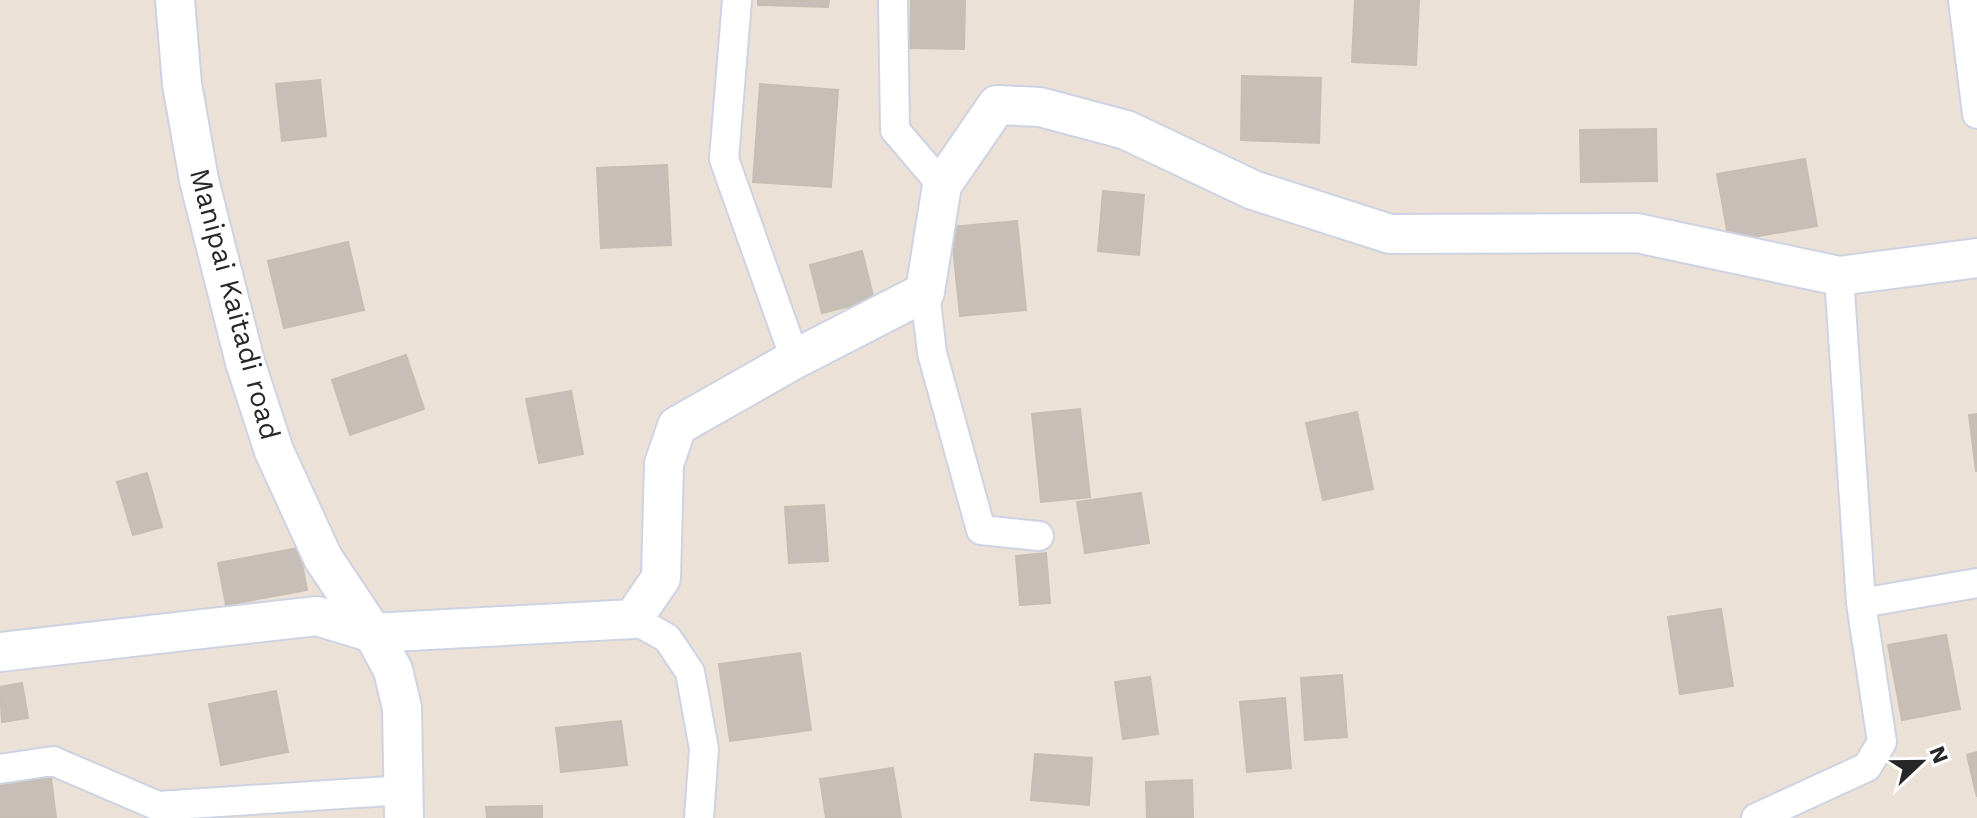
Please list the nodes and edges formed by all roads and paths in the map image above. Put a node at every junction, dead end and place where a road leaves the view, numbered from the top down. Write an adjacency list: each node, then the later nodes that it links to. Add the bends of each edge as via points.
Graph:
1 (175, 0): 15 (street, Manipai Kaitadi road, via 182,84 199,180 245,362 274,451 323,558)
2 (737, 0): 10 (street, via 724,159)
3 (893, 0): 6 (street, via 895,130)
4 (1963, 0): 5 (street)
5 (1977, 114)
6 (942, 185): 8 (street, via 997,105 1040,107 1126,130 1253,190 1390,234 1637,233); 9 (street)
7 (1977, 258): 8 (street)
8 (1839, 276): 13 (street)
9 (925, 292): 10 (street); 11 (street, via 932,353 981,530)
10 (795, 359): 14 (street, via 677,426 664,464 661,578)
11 (1039, 536)
12 (1977, 583): 13 (street)
13 (1861, 603): 20 (street, via 1882,742 1867,767)
14 (633, 619): 15 (street); 19 (street, via 667,638 690,672 704,749)
15 (373, 633): 16 (street, via 317,616); 18 (street, Manipai Kaitadi road, via 393,670 402,708)
16 (0, 652)
17 (0, 769): 18 (street, via 53,761 158,806)
18 (405, 804)
19 (699, 818)
20 (1756, 818)

